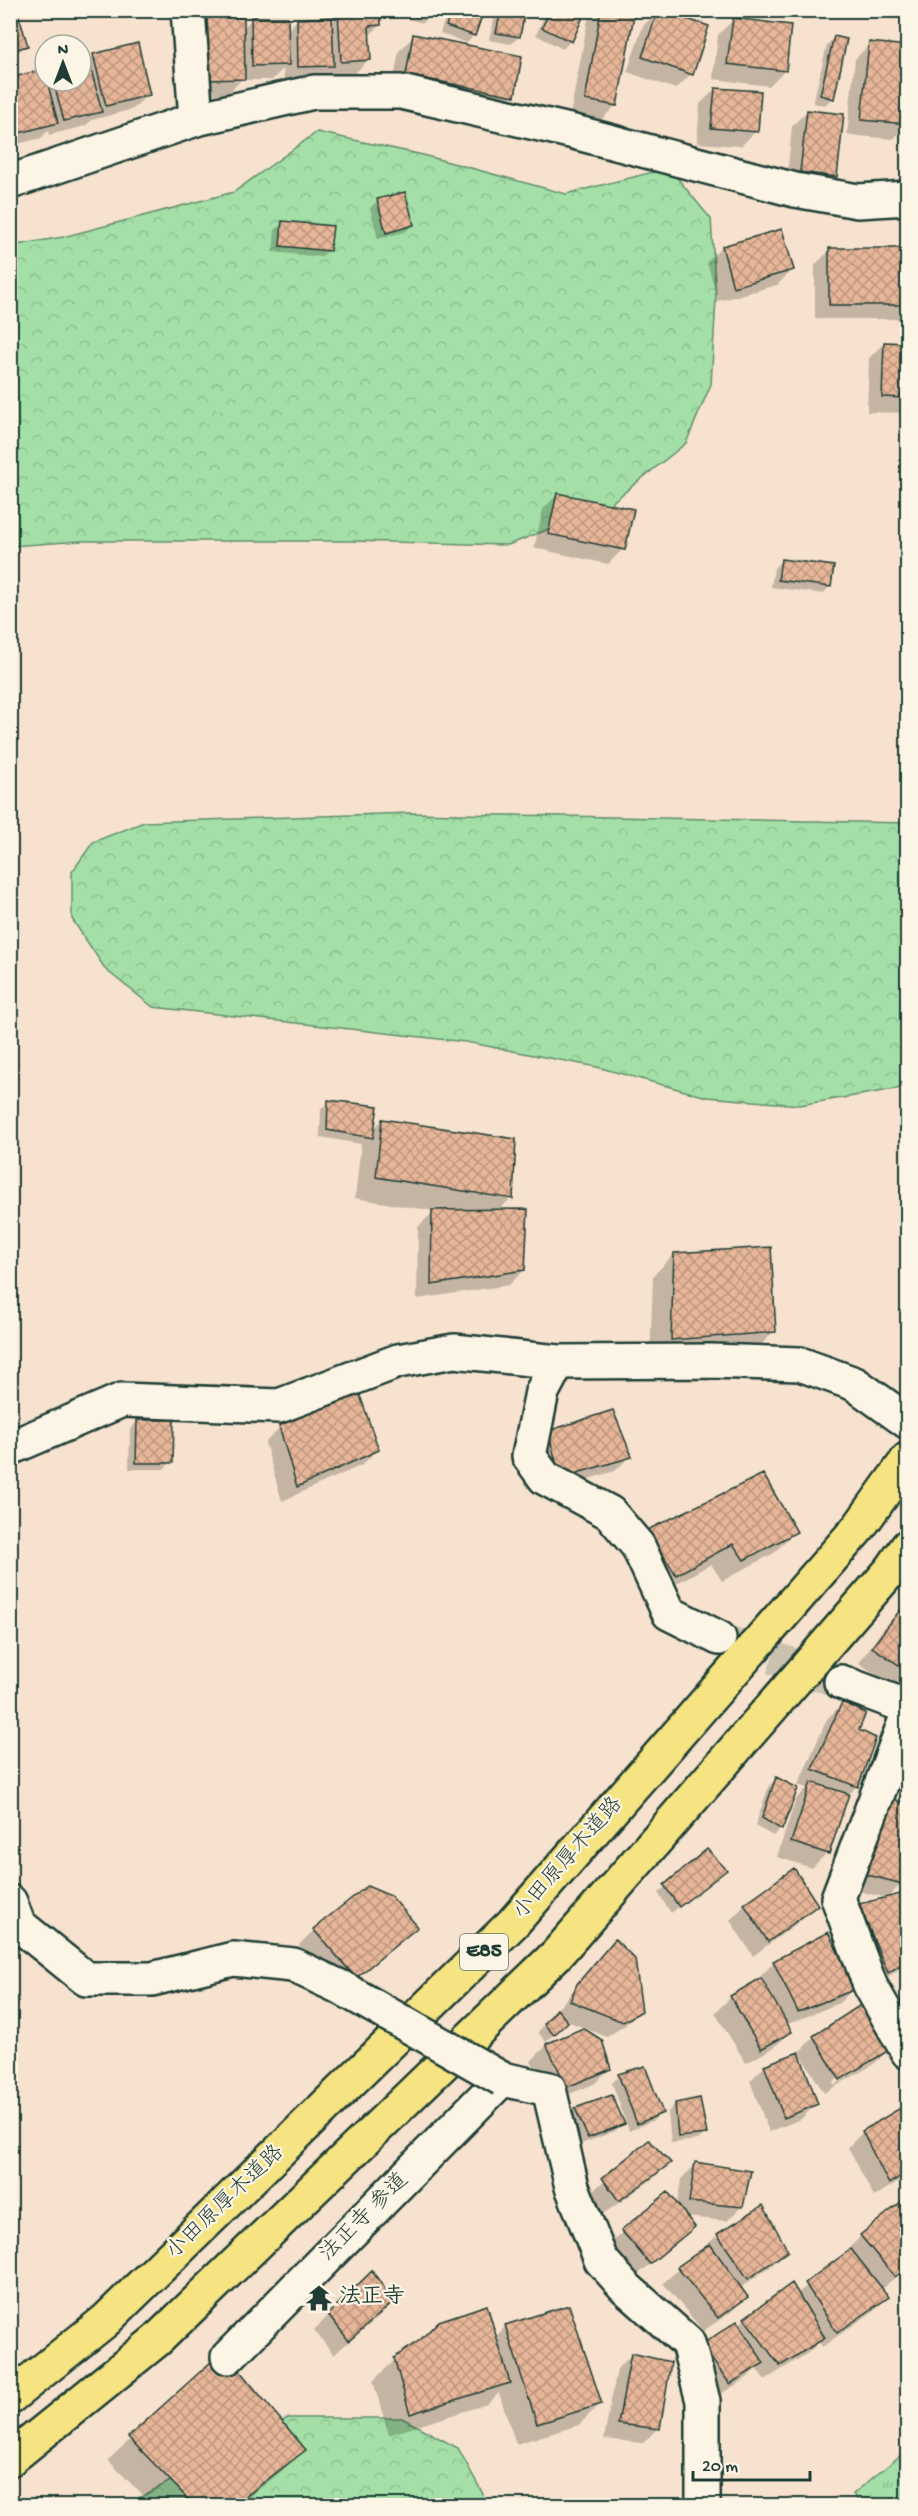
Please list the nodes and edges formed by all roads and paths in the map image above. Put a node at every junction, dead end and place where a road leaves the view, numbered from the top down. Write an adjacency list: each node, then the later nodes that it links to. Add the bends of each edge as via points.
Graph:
1 (188, 10): 2 (street)
2 (196, 119): 3 (street); 4 (street, via 314,92 400,92 574,132 795,190 858,201)
3 (10, 182)
4 (908, 198)
5 (558, 1362): 6 (street, via 711,1360 800,1364 855,1384); 7 (street, via 454,1351 398,1360 279,1406 122,1400); 10 (street, via 542,1392 529,1456 544,1478 610,1513 638,1546 669,1613)
6 (908, 1422)
7 (10, 1448)
8 (908, 1459): 18 (highway, 小田原厚木道路 / E85, via 859,1527 513,1923 105,2321)
9 (908, 1546): 19 (highway, E85, via 556,1955 157,2340)
10 (719, 1638)
11 (841, 1682): 12 (street)
12 (908, 1707)
13 (908, 1714): 15 (street, via 838,1898 870,1985)
14 (10, 1902): 16 (street, bridge, via 18,1924 86,1979 152,1979 233,1959 293,1965 342,1988)
15 (908, 2052)
16 (502, 2079): 17 (street, 法正寺 参道); 20 (street, via 549,2089 572,2187 600,2260 688,2343 703,2401)
17 (228, 2357)
18 (10, 2397)
19 (10, 2459)
20 (703, 2505)

